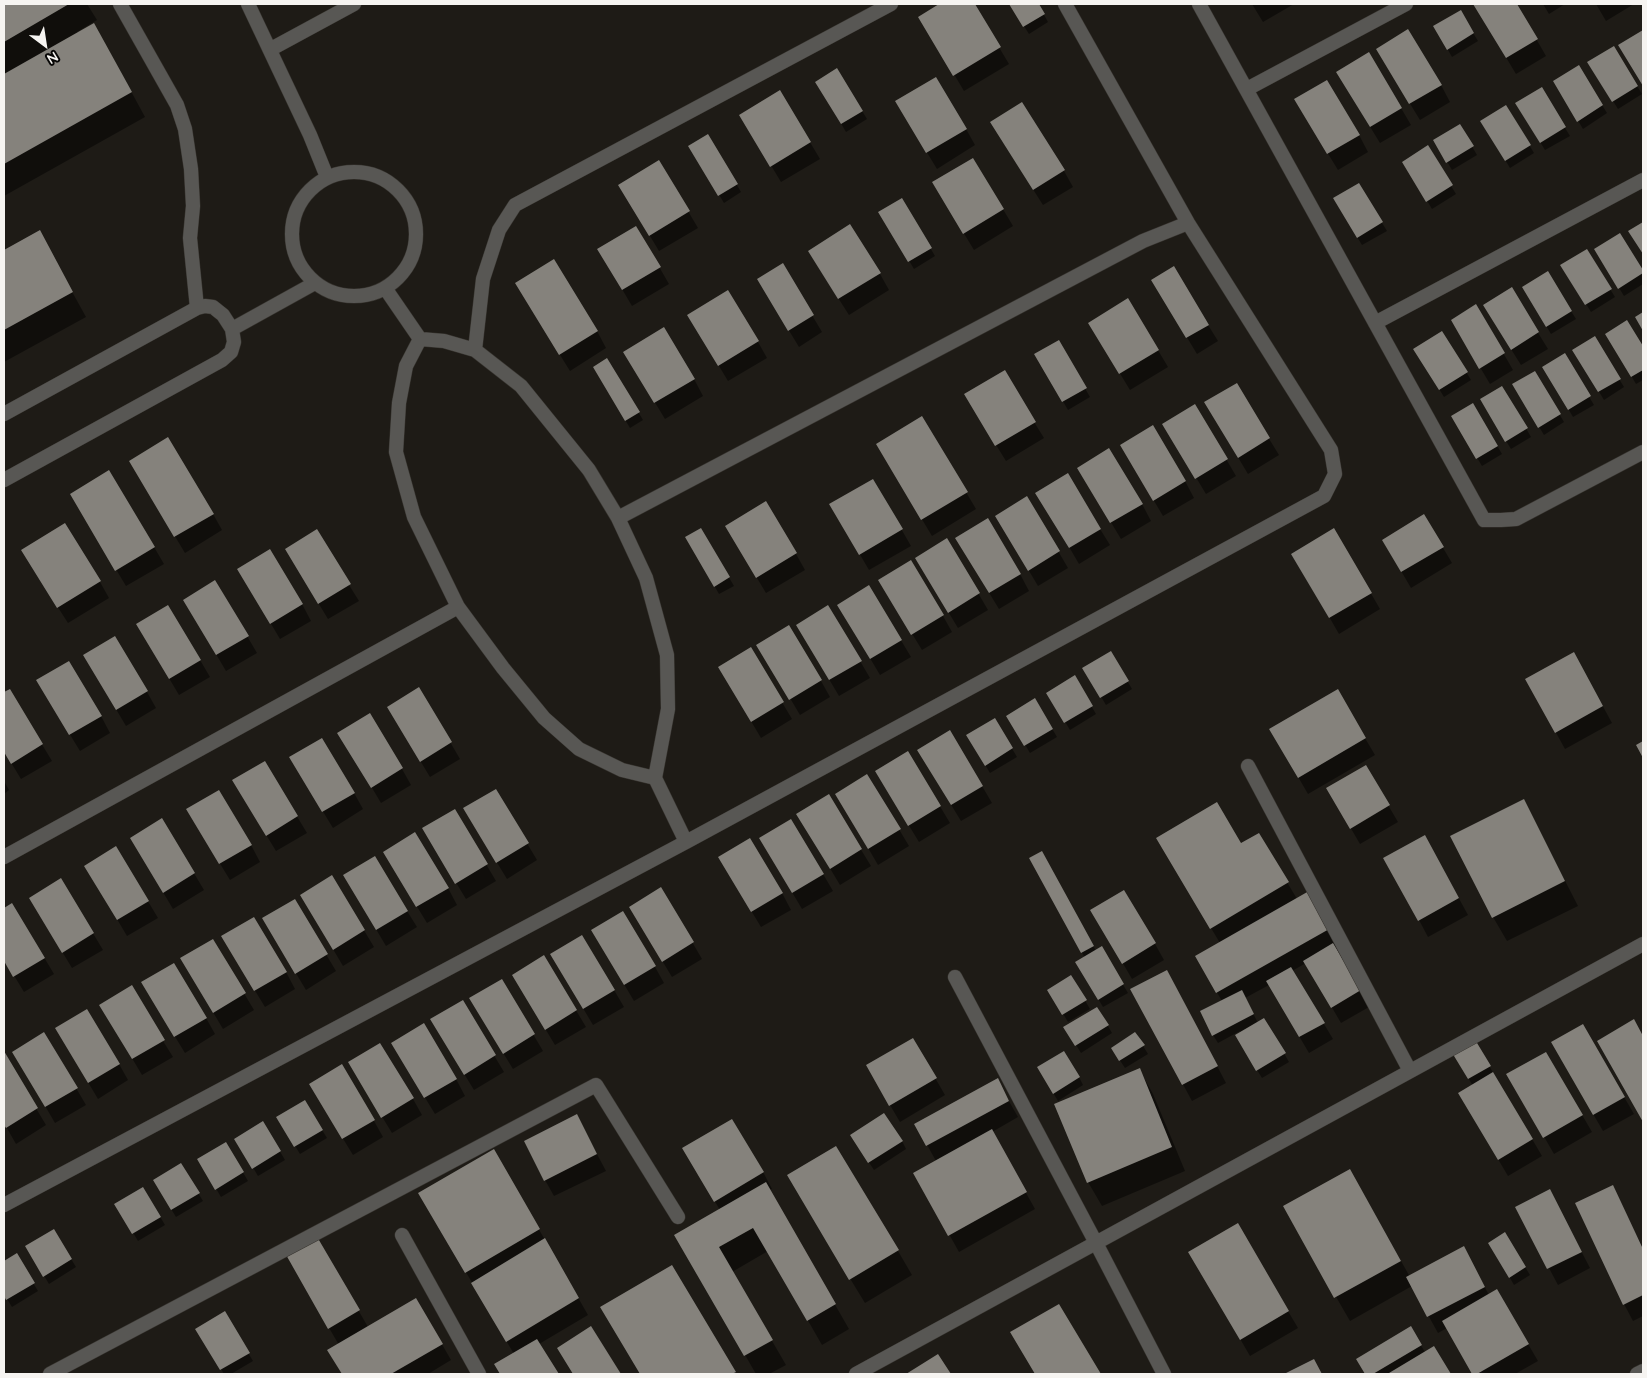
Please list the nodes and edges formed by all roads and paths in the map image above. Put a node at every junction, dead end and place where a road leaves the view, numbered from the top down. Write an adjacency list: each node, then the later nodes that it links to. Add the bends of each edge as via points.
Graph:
1 (120, 4): 15 (street, via 178,105 185,129 191,169 193,206 190,238)
2 (248, 4): 8 (street)
3 (354, 4): 8 (street)
4 (891, 4): 19 (street, via 515,205 499,230 483,279)
5 (1066, 4): 12 (street)
6 (1199, 4): 9 (street)
7 (1406, 4): 9 (street)
8 (271, 49): 10 (street)
9 (1247, 89): 16 (street)
10 (328, 177): 13 (street, via 307,192 294,214 292,240 299,264); 14 (street, via 350,171 375,174 395,186 410,204 416,228 414,251 403,273)
11 (1643, 180): 16 (street)
12 (1188, 223): 23 (street, via 1143,241); 27 (street, via 1331,450 1335,474 1324,496)
13 (315, 283): 14 (street, via 337,294 361,296); 17 (street)
14 (385, 288): 18 (street)
15 (197, 308): 17 (street, via 213,307); 20 (street)
16 (1375, 323): 21 (street, via 1484,520 1516,519)
17 (232, 329): 22 (street, via 234,342 231,352 222,360)
18 (420, 339): 19 (street, via 444,341); 24 (street, via 406,366 398,403 396,452 414,517)
19 (475, 350): 23 (street, via 521,386 589,470)
20 (4, 414)
21 (1643, 452)
22 (4, 480)
23 (618, 518): 26 (street, via 646,578 667,655 668,709)
24 (458, 607): 26 (street, via 544,718 579,749 622,770); 28 (street)
25 (1248, 766): 31 (street)
26 (655, 778): 27 (street)
27 (686, 842): 32 (street)
28 (4, 857)
29 (1643, 944): 31 (street)
30 (955, 977): 35 (street)
31 (1410, 1071): 35 (street)
32 (4, 1205)
33 (678, 1217): 37 (street, via 596,1084)
34 (402, 1235): 38 (street)
35 (1096, 1243): 39 (street); 40 (street)
36 (1643, 1371): 41 (street)
37 (50, 1374)
38 (479, 1374)
39 (856, 1374)
40 (1164, 1374)
41 (1637, 1374)

